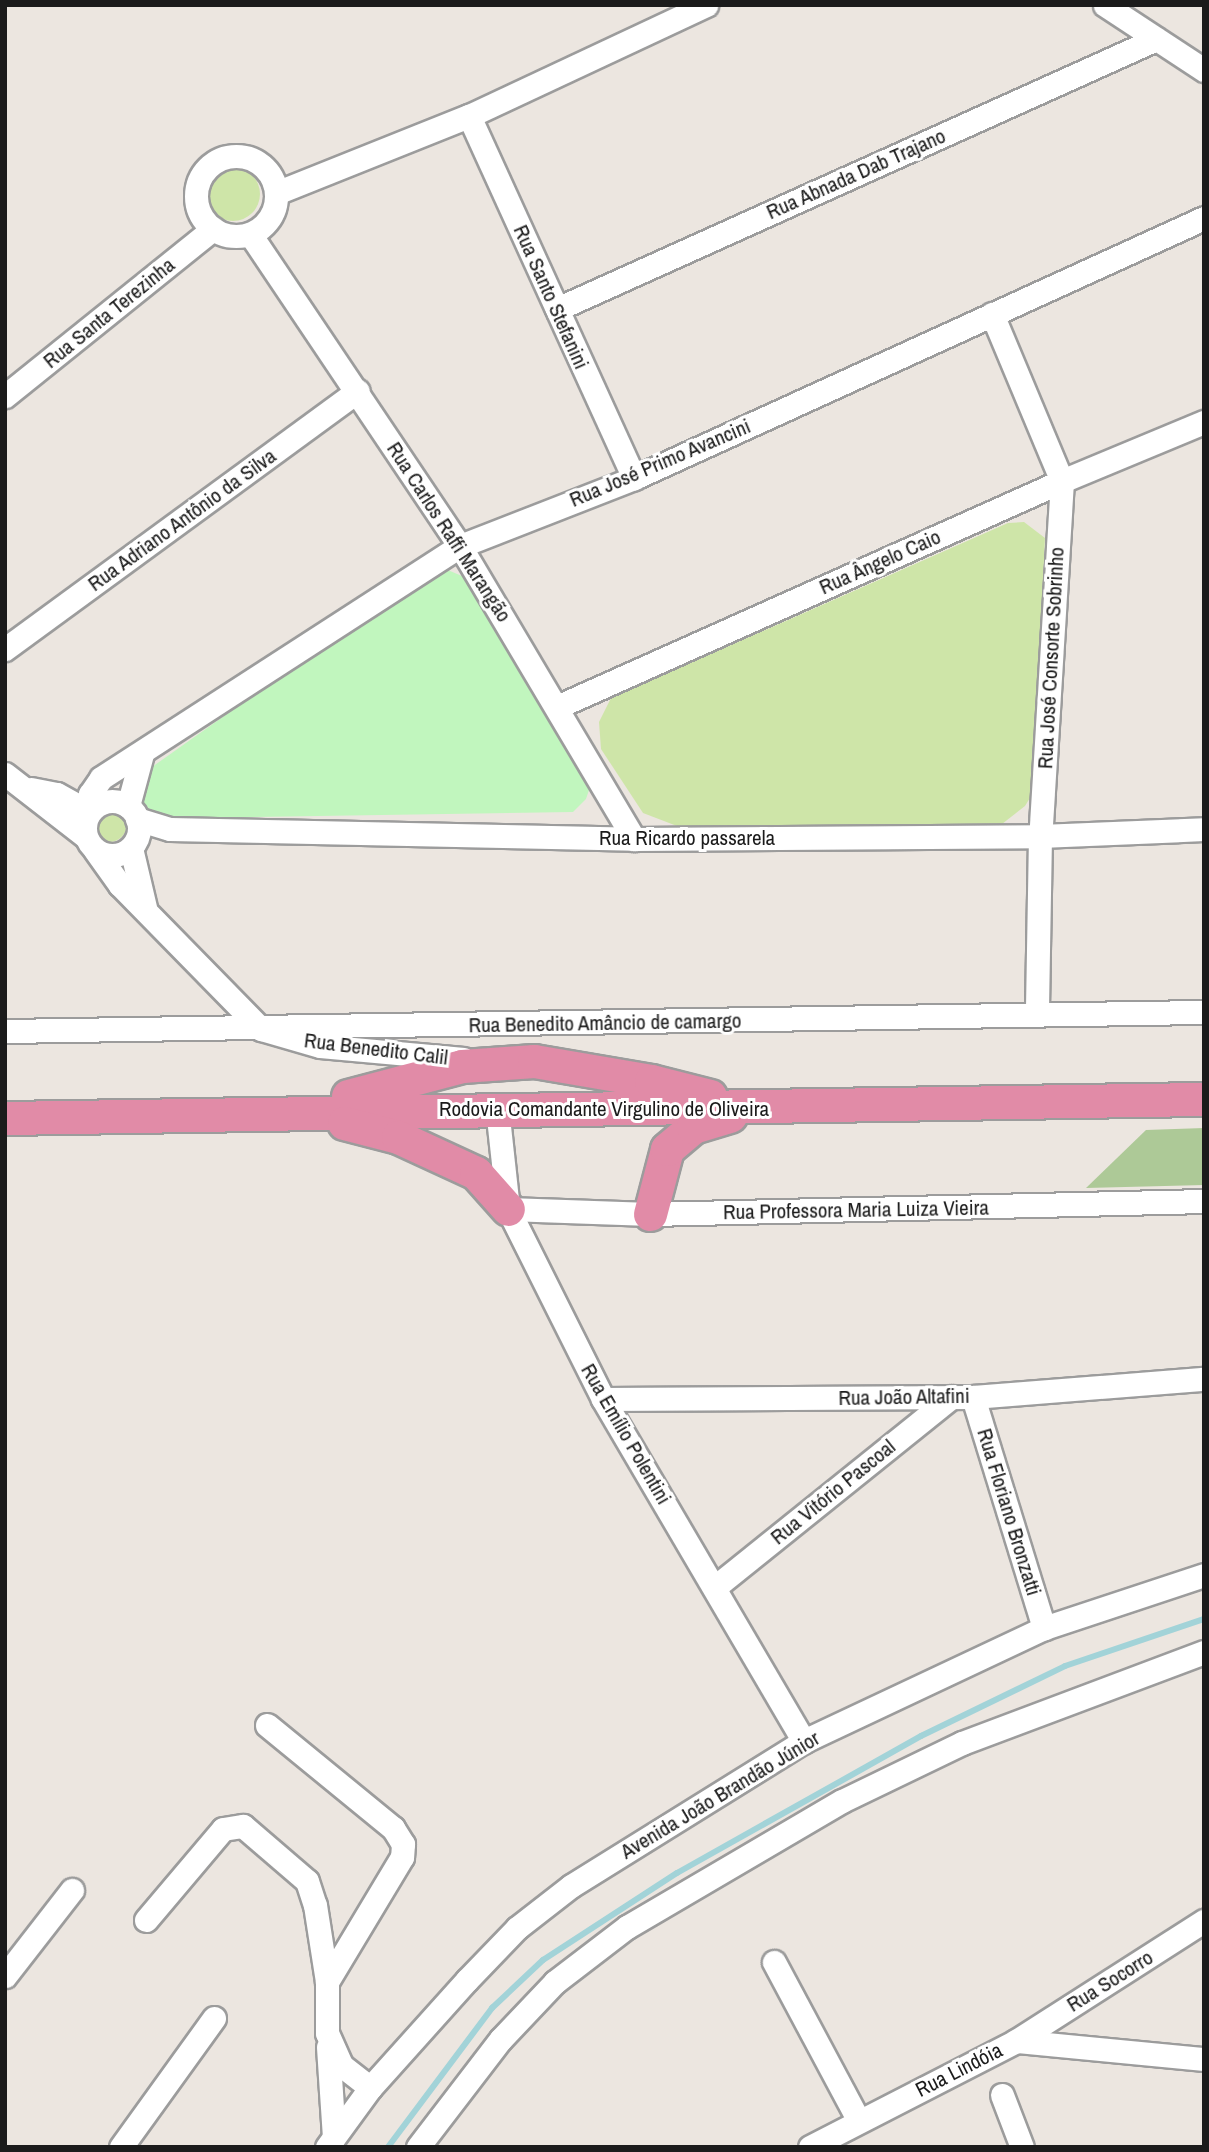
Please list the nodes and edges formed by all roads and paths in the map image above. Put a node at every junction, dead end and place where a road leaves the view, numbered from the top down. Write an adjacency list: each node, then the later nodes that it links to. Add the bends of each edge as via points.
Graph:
1 (706, 5): 5 (street)
2 (1105, 5): 3 (street)
3 (1156, 39): 4 (street); 10 (street, Rua Abnada Dab Trajano)
4 (1204, 70)
5 (469, 116): 6 (street); 10 (street, Rua Santo Stefanini)
6 (276, 193): 8 (street, via 273,180 254,161 242,157 216,162 199,181 196,194 198,208); 9 (street, via 270,218)
7 (1204, 218): 11 (street, Rua José Primo Avancini)
8 (213, 229): 9 (street, via 238,236); 13 (street, Rua Santa Terezinha)
9 (250, 234): 12 (street, Rua Carlos Raffi Marangão)
10 (556, 309): 15 (street, Rua Santo Stefanini)
11 (992, 314): 15 (street, Rua José Primo Avancini); 16 (street, Rua José Consorte Sobrinho)
12 (358, 391): 17 (street, Rua Carlos Raffi Marangão); 18 (street, Rua Adriano Antônio da Silva)
13 (5, 396)
14 (1204, 422): 16 (street, Rua Ângelo Caio)
15 (634, 478): 17 (street, Rua José Primo Avancini)
16 (1062, 481): 19 (street, Rua Ângelo Caio); 27 (street, Rua José Consorte Sobrinho)
17 (460, 546): 19 (street, Rua Carlos Raffi Marangão); 20 (street, Rua José Primo Avancini)
18 (5, 649)
19 (559, 706): 28 (street, Rua Carlos Raffi Marangão)
20 (142, 754): 23 (street, Rua José Primo Avancini, via 93,785); 24 (street)
21 (5, 774): 22 (street)
22 (28, 789): 23 (street, via 57,793); 29 (street)
23 (90, 812): 24 (street, via 112,801); 29 (street)
24 (132, 813): 26 (street, Rua Ricardo passarela); 30 (street)
25 (1204, 829): 27 (street, Rua Ricardo passarela)
26 (170, 830): 28 (street, Rua Ricardo passarela); 30 (street, Rua Ricardo passarela)
27 (1040, 836): 28 (street, Rua Ricardo passarela); 33 (street, Rua José Consorte Sobrinho)
28 (634, 839)
29 (90, 843): 30 (street, via 113,856); 31 (street, via 107,869)
30 (132, 846): 31 (street)
31 (145, 907): 34 (street)
32 (1204, 1012): 33 (street, Rua Benedito Amâncio de camargo)
33 (1037, 1015): 34 (street, Rua Benedito Amâncio de camargo)
34 (261, 1029): 35 (street, Rua Benedito Amâncio de camargo); 36 (street, Rua Benedito Calil, via 320,1046)
35 (5, 1031)
36 (494, 1062): 38 (highway); 39 (highway, via 534,1061 651,1081); 40 (highway)
37 (1204, 1099): 39 (highway, Rodovia Comandante Virgulino de Oliveira)
38 (497, 1108): 39 (highway, Rodovia Comandante Virgulino de Oliveira); 40 (highway, Rodovia Comandante Virgulino de Oliveira); 43 (street, Rua Emílio Polentini)
39 (756, 1108): 44 (highway, via 694,1126 667,1149)
40 (272, 1112): 41 (highway, Rodovia Comandante Virgulino de Oliveira); 43 (highway, via 398,1137 476,1173)
41 (5, 1118)
42 (1204, 1201): 44 (street, Rua Professora Maria Luiza Vieira)
43 (508, 1209): 44 (street, Rua Professora Maria Luiza Vieira); 47 (street, Rua Emílio Polentini)
44 (650, 1214)
45 (1204, 1379): 46 (street, Rua João Altafini)
46 (962, 1397): 47 (street, Rua João Altafini); 49 (street, Rua Vitório Pascoal); 50 (street, Rua Floriano Bronzatti)
47 (603, 1399): 49 (street, Rua Emílio Polentini)
48 (1204, 1575): 50 (street, Avenida João Brandão Júnior)
49 (715, 1587): 53 (street, Rua Emílio Polentini)
50 (1044, 1628): 53 (street, Avenida João Brandão Júnior)
51 (1204, 1652): 69 (street, via 962,1743 842,1801 627,1927 555,1982 501,2039)
52 (267, 1725): 59 (street, via 393,1828 403,1844 402,1857)
53 (804, 1741): 64 (street, Avenida João Brandão Júnior, via 571,1886 517,1928)
54 (72, 1890): 58 (street)
55 (146, 1920): 59 (street, via 223,1829 243,1826 307,1881 316,1905)
56 (1204, 1922): 62 (street, Rua Socorro)
57 (774, 1962): 66 (street)
58 (10, 1963)
59 (327, 1982): 61 (street)
60 (214, 2018): 68 (street)
61 (327, 2033): 64 (street, via 341,2065); 67 (street)
62 (1016, 2041): 63 (street, Rua Lindóia); 66 (street, Rua Lindóia)
63 (1204, 2059)
64 (370, 2088): 67 (street, Avenida João Brandão Júnior)
65 (1002, 2095): 71 (street)
66 (859, 2121): 70 (street, Rua Lindóia)
67 (331, 2142)
68 (121, 2147)
69 (418, 2147)
70 (810, 2147)
71 (1022, 2147)

